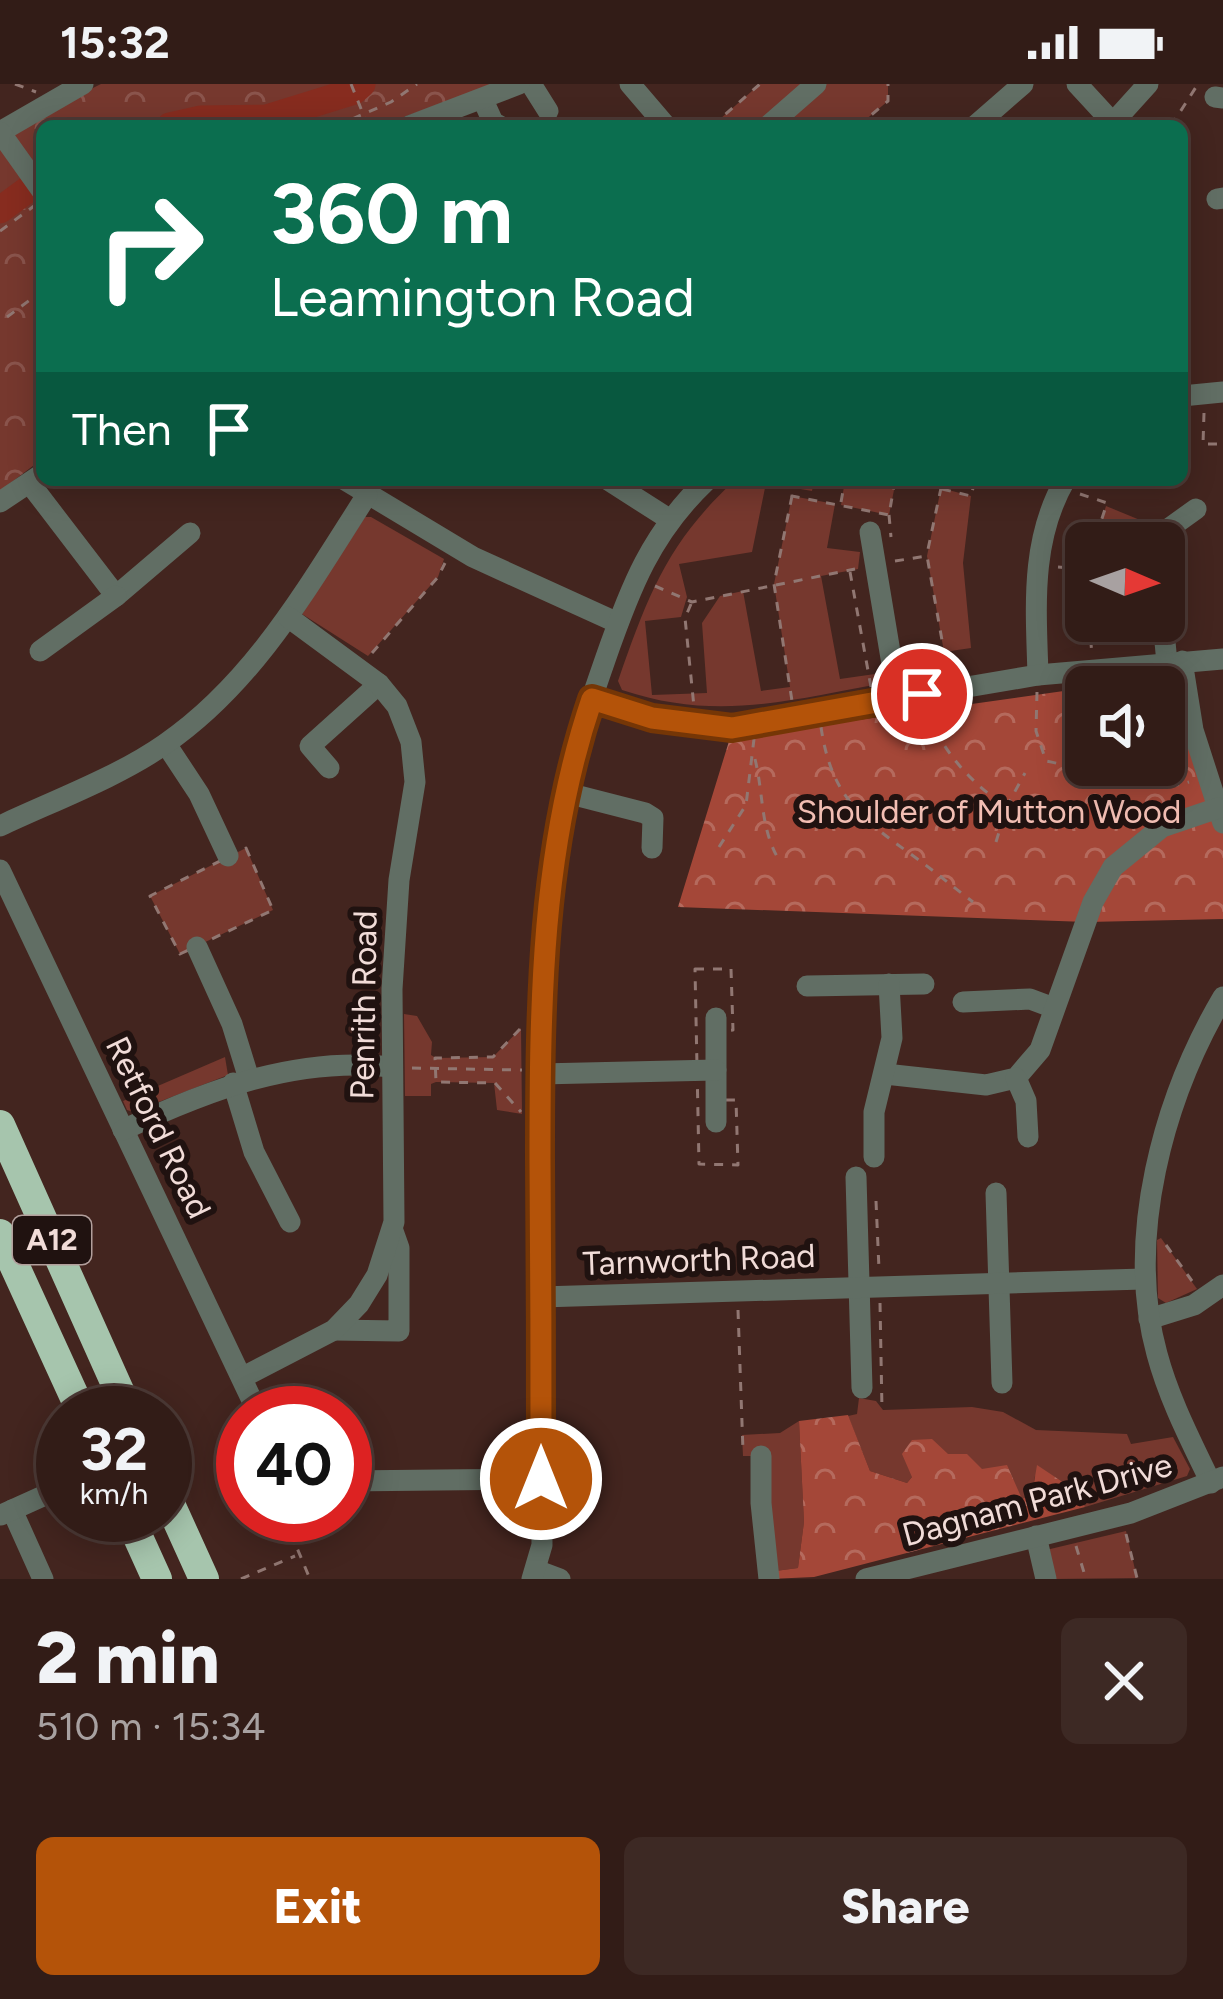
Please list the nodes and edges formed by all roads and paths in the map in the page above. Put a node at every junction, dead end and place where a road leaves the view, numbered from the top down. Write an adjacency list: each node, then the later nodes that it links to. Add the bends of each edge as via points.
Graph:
1 (83, 84): 29 (street)
2 (351, 84): 16 (path)
3 (417, 84): 16 (path)
4 (519, 84): 14 (street)
5 (531, 84): 15 (street)
6 (630, 84): 21 (street)
7 (760, 84): 22 (path)
8 (816, 84): 23 (street)
9 (888, 84): 24 (path, via 888,101)
10 (1023, 84): 25 (street)
11 (1077, 84): 26 (street)
12 (1148, 84): 27 (street)
13 (1212, 93): 28 (path)
14 (483, 100): 19 (street); 20 (street)
15 (548, 111)
16 (363, 112): 17 (path); 18 (path)
17 (348, 120)
18 (366, 120)
19 (427, 120)
20 (492, 120)
21 (661, 120)
22 (719, 120)
23 (774, 120)
24 (865, 120)
25 (982, 120)
26 (1107, 120)
27 (1116, 120)
28 (1178, 120)
29 (0, 132): 30 (street)
30 (36, 182)
31 (36, 208): 32 (path)
32 (0, 231)
33 (36, 295): 34 (path)
34 (7, 317)
35 (1203, 393): 36 (path, via 1203,444)
36 (1223, 444)
37 (36, 479): 52 (street)
38 (41, 486): 69 (street)
39 (354, 486): 50 (street)
40 (618, 486): 56 (street)
41 (701, 486): 56 (street)
42 (791, 486): 51 (path)
43 (844, 486): 53 (path)
44 (895, 486): 55 (path)
45 (931, 486): 49 (path)
46 (974, 486): 49 (path, via 971,496)
47 (1062, 486): 64 (street)
48 (1070, 486): 57 (path, via 1107,503)
49 (940, 488): 62 (path)
50 (367, 495): 61 (street); 71 (street)
51 (792, 496): 53 (path); 68 (path)
52 (0, 502)
53 (841, 505): 55 (path)
54 (1196, 509): 58 (street)
55 (889, 514): 60 (path)
56 (669, 518): 67 (street)
57 (1101, 522)
58 (1177, 522)
59 (190, 533): 69 (street)
60 (880, 535): 63 (street)
61 (454, 545): 72 (street); 77 (path, via 438,577)
62 (927, 556): 63 (path); 82 (path)
63 (884, 564): 66 (path); 85 (street)
64 (1037, 565): 65 (path); 80 (street)
65 (1065, 567)
66 (849, 571): 68 (path); 86 (path)
67 (637, 578): 70 (path); 72 (street)
68 (774, 584): 70 (path); 88 (path)
69 (116, 596): 74 (street)
70 (692, 602): 89 (path, via 685,618)
71 (288, 617): 77 (street, Penrith Road); 92 (street, via 225,694)
72 (618, 623): 84 (street)
73 (1169, 642): 76 (street)
74 (40, 651)
75 (1223, 659): 76 (street)
76 (1175, 662): 78 (street); 97 (street)
77 (360, 666): 81 (street, Penrith Road)
78 (1128, 666)
79 (1065, 672): 80 (street)
80 (1038, 675): 82 (street); 97 (path, via 1036,731 1046,761 1134,785 1169,788)
81 (380, 684): 93 (street); 119 (street, Penrith Road, via 411,742 415,782 397,912)
82 (950, 690): 83 (street)
83 (922, 694): 85 (street); 99 (path, via 934,732 978,789)
84 (592, 699): 89 (street); 98 (street)
85 (898, 700): 86 (street)
86 (874, 704): 87 (street)
87 (819, 714): 88 (street); 108 (path, via 825,757 860,818)
88 (795, 718): 89 (street)
89 (696, 725)
90 (293, 729): 93 (street)
91 (754, 736): 94 (path)
92 (166, 744): 101 (street); 105 (street)
93 (310, 746): 95 (street)
94 (753, 752): 103 (path, via 746,805); 106 (path, via 764,836)
95 (329, 768)
96 (1025, 773): 99 (path)
97 (1208, 776): 100 (street)
98 (563, 792): 104 (street, via 646,813); 117 (street, via 545,920)
99 (1006, 806): 102 (path)
100 (1221, 816): 115 (street, via 1162,827 1114,867)
101 (0, 826)
102 (997, 842)
103 (719, 847)
104 (652, 848)
105 (228, 856): 109 (path, via 151,896 180,954); 109 (path, via 246,848 273,910)
106 (779, 860)
107 (0, 870): 131 (street, Retford Road)
108 (973, 902)
109 (196, 947): 126 (street, via 232,1024)
110 (924, 983): 111 (street)
111 (889, 984): 112 (street); 124 (street)
112 (807, 986)
113 (1223, 997): 137 (street, via 1172,1118)
114 (962, 1002): 115 (street, via 1030,999)
115 (1054, 1008): 125 (street, via 1034,1061)
116 (716, 1018): 122 (street)
117 (541, 1028): 118 (path, via 520,1028 493,1057); 123 (street)
118 (481, 1057): 120 (path); 121 (path, via 436,1058)
119 (392, 1067): 121 (path); 126 (street, via 339,1065); 139 (street, Penrith Road)
120 (481, 1069): 121 (path); 123 (path); 127 (path)
121 (436, 1070): 127 (path, via 436,1082)
122 (716, 1070): 123 (street); 129 (street)
123 (540, 1074): 128 (street)
124 (886, 1074): 125 (street, via 986,1085); 133 (street, via 874,1112)
125 (1016, 1078): 132 (street)
126 (241, 1081): 131 (street); 138 (street, via 254,1152)
127 (481, 1082): 128 (path, via 495,1083 522,1114)
128 (540, 1114): 147 (street)
129 (716, 1122)
130 (0, 1125): 153 (highway, A12)
131 (124, 1130): 150 (street, Retford Road)
132 (1028, 1137)
133 (874, 1157)
134 (856, 1177): 144 (street, Tarnworth Road)
135 (996, 1193): 143 (street)
136 (876, 1200): 144 (path)
137 (1148, 1219): 142 (street); 146 (path)
138 (290, 1222)
139 (393, 1231): 149 (street, Penrith Road, via 359,1304); 149 (street, via 399,1331)
140 (0, 1234): 141 (highway, A12)
141 (8, 1269): 152 (highway, A12)
142 (1143, 1279): 143 (street, Tarnworth Road); 148 (street)
143 (1000, 1281): 144 (street, Tarnworth Road); 151 (street)
144 (870, 1286): 145 (street, Tarnworth Road); 155 (street, Tarnworth Road); 156 (path)
145 (737, 1290): 147 (street, Tarnworth Road); 157 (path, via 743,1456)
146 (1214, 1292): 148 (street)
147 (541, 1297): 158 (street)
148 (1149, 1319): 159 (street, via 1168,1387)
149 (334, 1330): 150 (street, Penrith Road)
150 (243, 1377): 154 (street, Retford Road)
151 (1002, 1383)
152 (68, 1386)
153 (117, 1386)
154 (247, 1386)
155 (862, 1388)
156 (882, 1410)
157 (761, 1456): 177 (street)
158 (541, 1479): 160 (street); 170 (street)
159 (1217, 1480): 163 (street, Dagnam Park Drive)
160 (372, 1481)
161 (36, 1499): 162 (street)
162 (6, 1513): 171 (street)
163 (1122, 1515): 164 (street, Dagnam Park Drive); 181 (path)
164 (1071, 1528): 165 (street, Dagnam Park Drive); 180 (path)
165 (1036, 1536): 178 (street, Dagnam Park Drive); 179 (street)
166 (140, 1542): 172 (highway)
167 (187, 1542): 173 (highway)
168 (300, 1542): 169 (path)
169 (298, 1555): 174 (path); 175 (path)
170 (534, 1574): 176 (street)
171 (44, 1579)
172 (157, 1579)
173 (204, 1579)
174 (242, 1579)
175 (310, 1579)
176 (560, 1579)
177 (769, 1579)
178 (866, 1579)
179 (1046, 1579)
180 (1086, 1579)
181 (1133, 1579)

